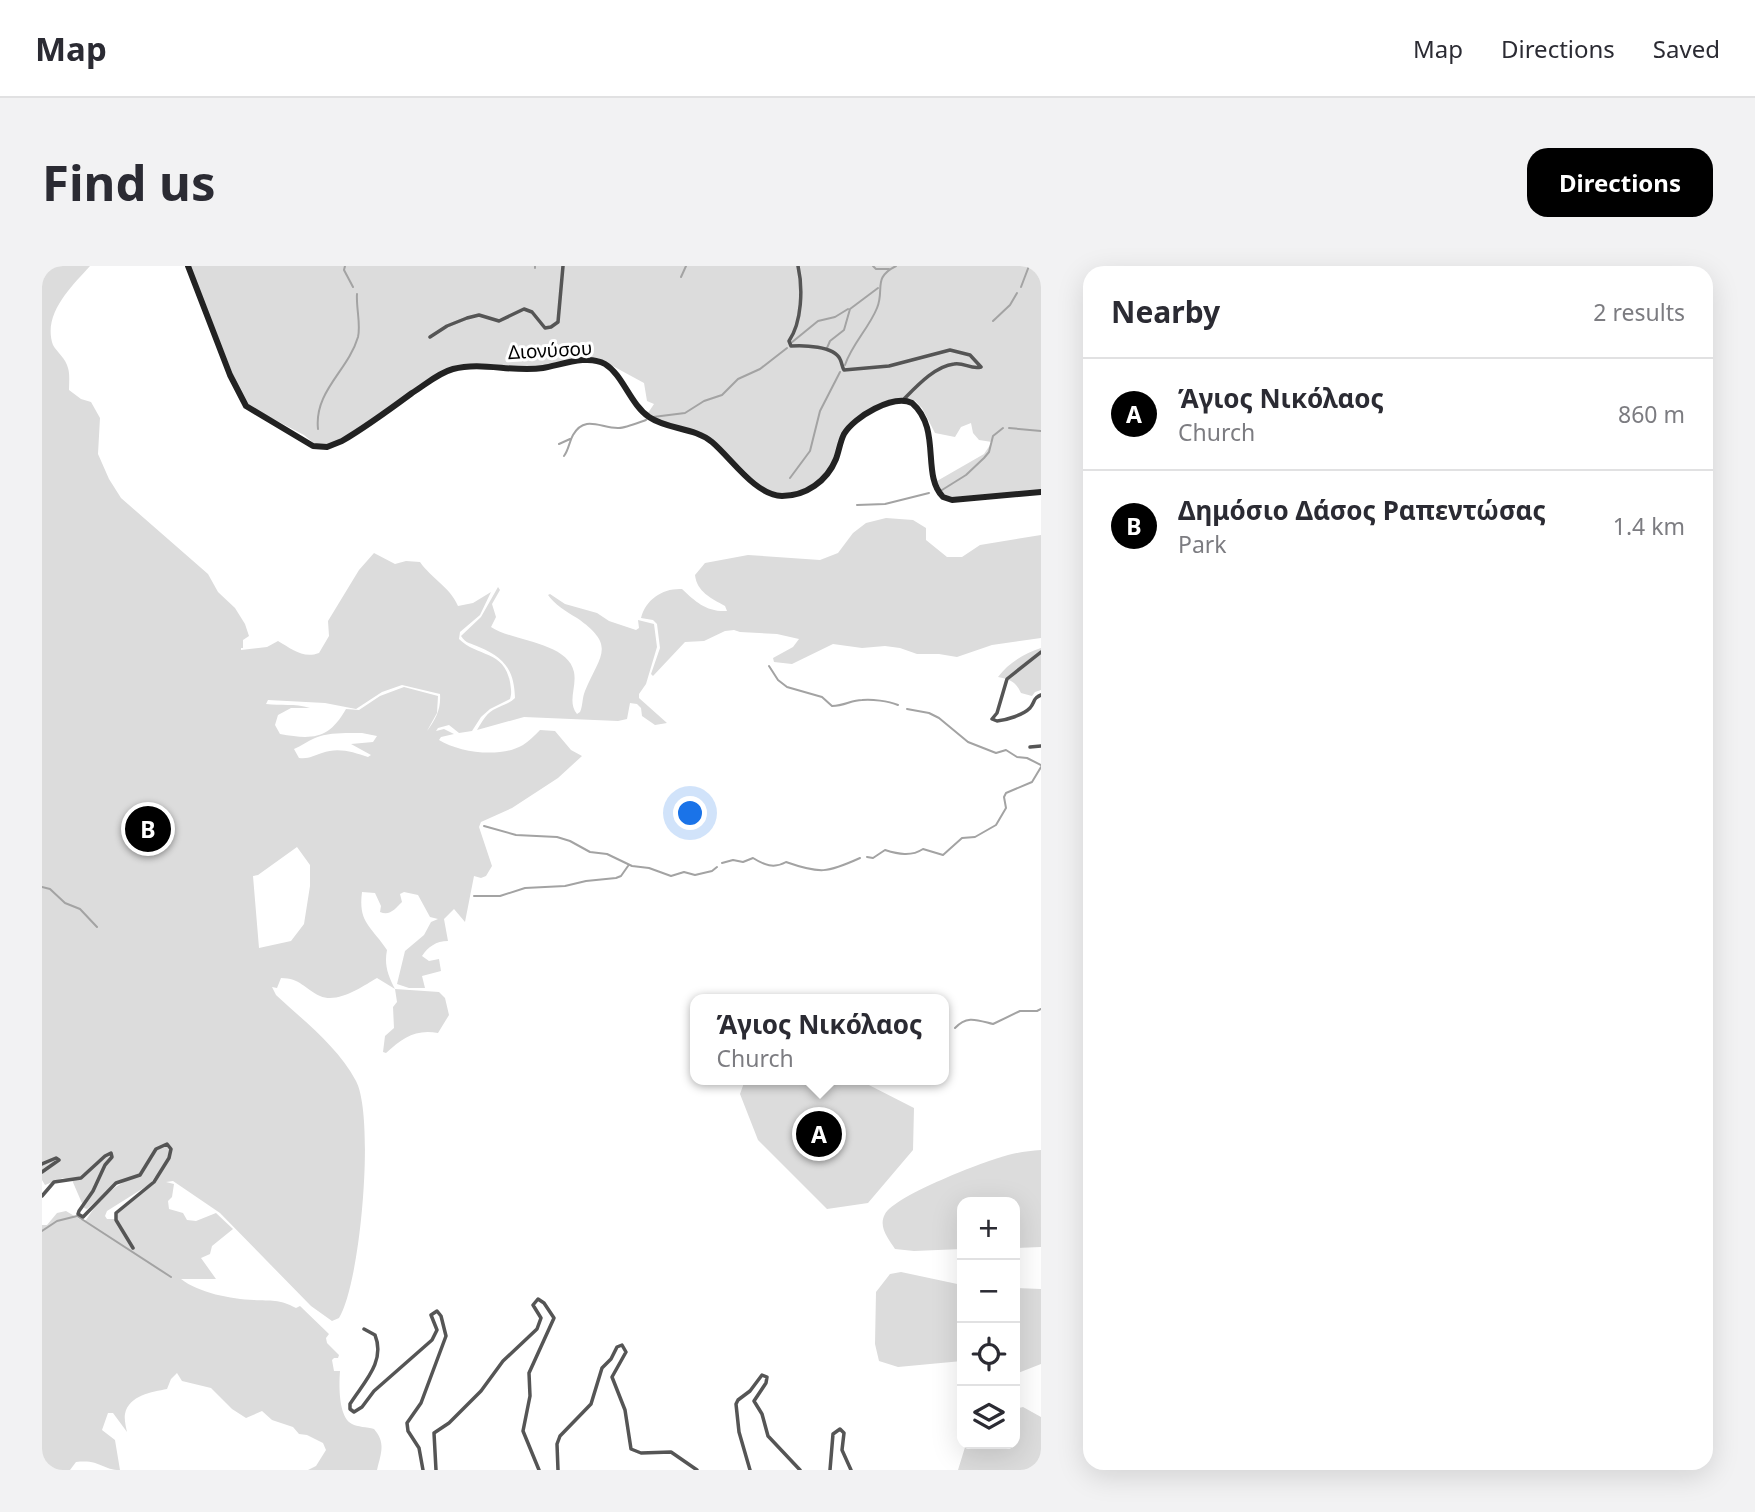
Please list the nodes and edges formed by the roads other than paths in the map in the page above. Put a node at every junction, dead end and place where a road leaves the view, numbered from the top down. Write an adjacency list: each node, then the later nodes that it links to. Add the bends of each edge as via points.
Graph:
1 (188, 266): 5 (main road, Διονύσου, via 244,404 317,447 347,438 452,369 528,370 593,360 610,368 649,417 704,436 761,490 788,495 809,490 826,476 852,424 888,403)
2 (564, 266): 4 (street, via 558,322 551,327 545,328 524,309 501,320 481,315 467,318)
3 (799, 266): 5 (street, via 802,292 791,346 806,344 835,354 844,370 889,366 950,350 980,363 977,369 955,363 942,368)
4 (430, 337)
5 (903, 400): 6 (main road, via 915,405 926,422 935,483 943,497)
6 (1041, 492)
7 (1041, 652): 8 (street, via 1007,679 992,719 1014,716 1030,708)
8 (1041, 695)
9 (1041, 746): 10 (street)
10 (1030, 747)
11 (42, 1164): 12 (street, via 59,1160)
12 (42, 1172)
13 (42, 1196): 14 (street, via 50,1185 80,1178 111,1153 79,1211 83,1217 117,1183 141,1175 156,1149 167,1144 171,1155 154,1182 116,1213)
14 (133, 1248)
15 (365, 1329): 16 (street, via 374,1334 379,1349 372,1371 350,1404 354,1412 432,1340 437,1330 431,1315 437,1311 441,1316 446,1336 421,1403 406,1424)
16 (424, 1470)
17 (436, 1470): 18 (street, via 434,1433 481,1391 539,1326 541,1318 533,1306 538,1299 554,1318 529,1375 531,1394 523,1431)
18 (539, 1470)
19 (558, 1470): 20 (street, via 560,1436 593,1401 602,1368 622,1345 626,1352 612,1377 625,1410 631,1449 671,1452)
20 (697, 1470)
21 (750, 1470): 22 (street, via 736,1404 762,1374 767,1381 754,1399 766,1432)
22 (800, 1470)
23 (830, 1470): 24 (street, via 833,1434 840,1429 844,1433 842,1450)
24 (851, 1470)

